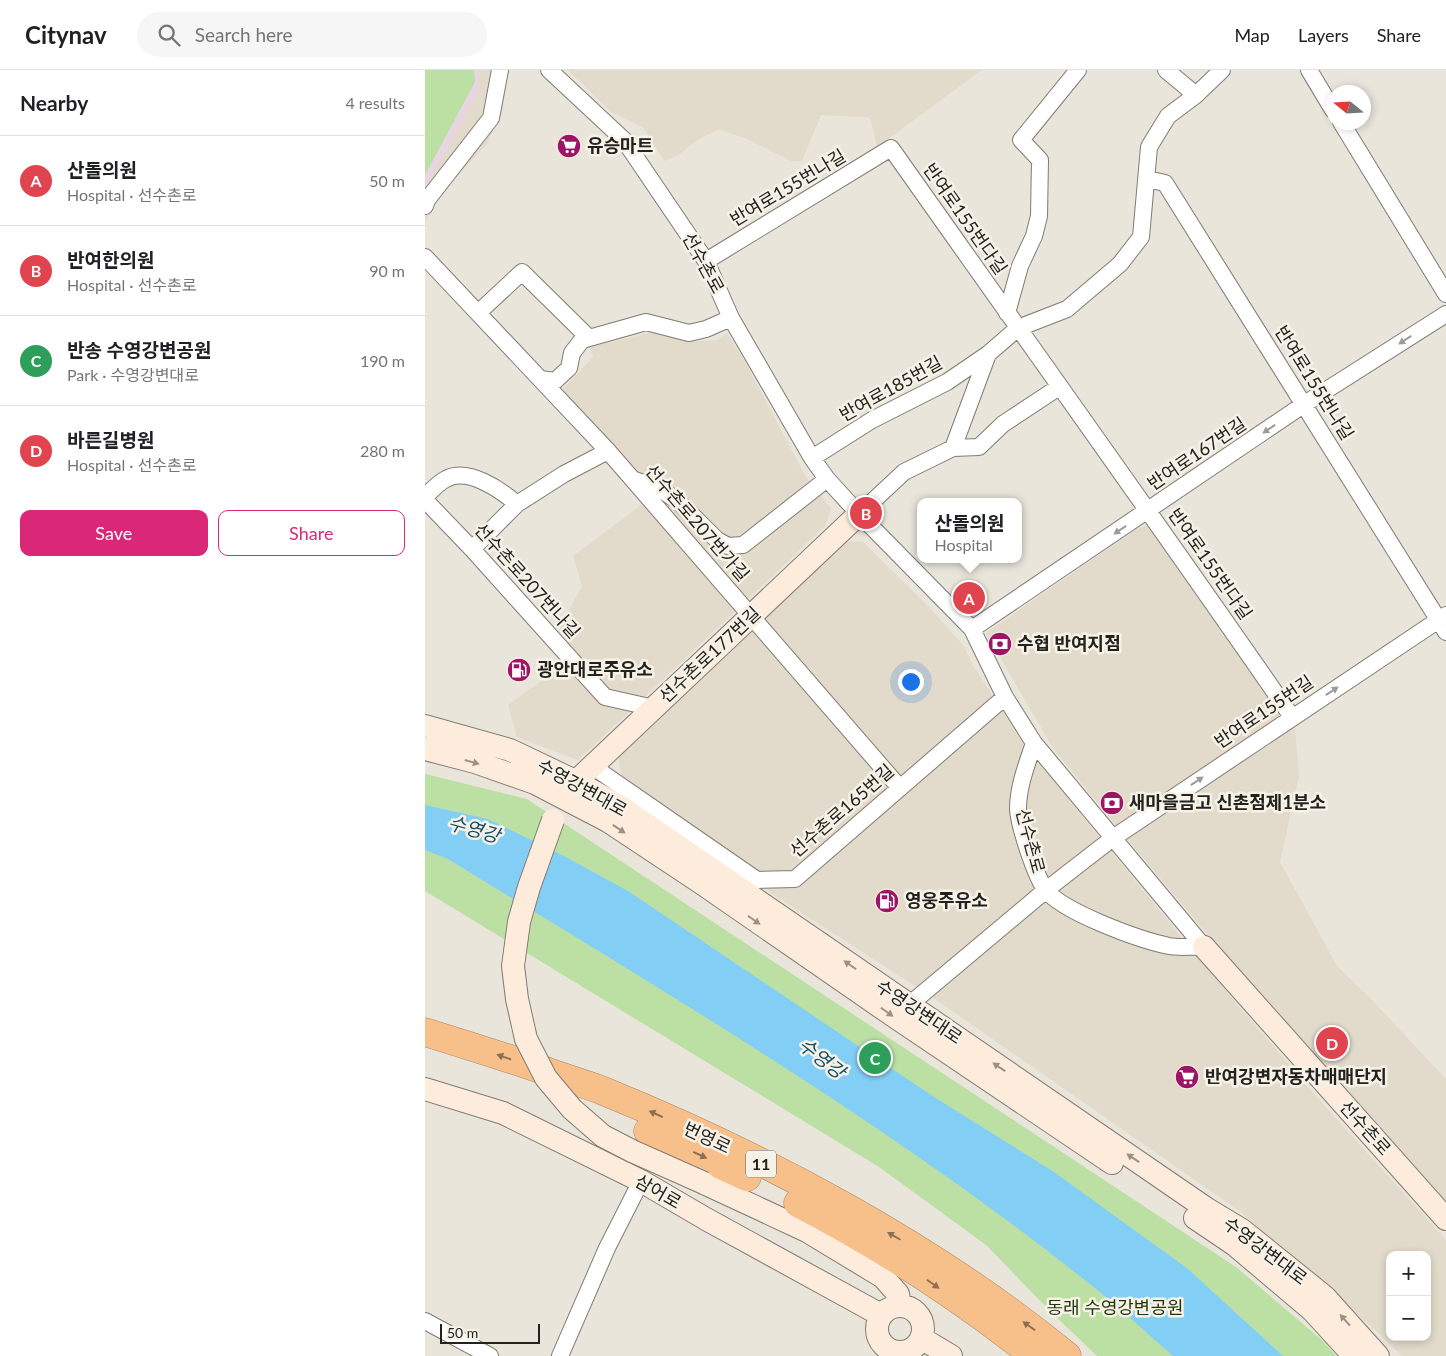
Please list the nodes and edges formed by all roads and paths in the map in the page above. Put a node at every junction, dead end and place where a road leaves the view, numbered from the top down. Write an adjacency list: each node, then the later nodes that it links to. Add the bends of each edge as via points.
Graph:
1 (500, 70): 12 (street, via 491,118)
2 (549, 70): 14 (street, 선수촌로, via 624,140)
3 (1077, 70): 17 (street, 반여로155번다길, via 1021,140 1039,160 1039,216)
4 (1166, 70): 7 (street)
5 (1222, 70): 7 (street, 반여로185번길)
6 (1309, 70): 8 (street)
7 (1196, 95): 11 (street, 반여로185번길, via 1168,116 1149,147)
8 (1326, 98)
9 (1346, 130): 15 (street)
10 (891, 148): 14 (street, 반여로155번나길); 17 (street, 반여로155번다길)
11 (1147, 179): 20 (street, 반여로185번길, via 1141,237 1120,264 1067,308); 25 (street, 반여로155번나길, via 1165,183)
12 (425, 206)
13 (425, 257): 16 (street, 선수촌로207번가길)
14 (706, 261): 19 (street, 선수촌로)
15 (1446, 294)
16 (478, 313): 21 (street, via 522,272); 23 (street, 선수촌로207번가길)
17 (1007, 313): 20 (street, 반여로155번다길)
18 (1446, 314): 25 (street, 반여로167번길, one-way to 25)
19 (731, 318): 21 (street, via 706,329 689,332 645,322); 28 (street, 선수촌로)
20 (1018, 328): 22 (street, 반여로185번길); 24 (street, 반여로155번다길)
21 (589, 338): 23 (street, via 582,340 572,353 569,368 555,381)
22 (988, 354): 26 (street, 반여로185번길); 28 (street, 반여로185번길, via 947,382 872,420)
23 (540, 379): 27 (street, 선수촌로207번가길)
24 (1059, 387): 26 (street, via 1003,424 979,447); 33 (street, 반여로155번다길)
25 (1303, 405): 33 (street, 반여로167번길, one-way to 33); 37 (street, 반여로155번나길)
26 (953, 448): 34 (street, via 904,472)
27 (608, 451): 30 (street, 선수촌로207번가길); 32 (street)
28 (812, 458): 29 (street, 선수촌로)
29 (827, 479): 30 (street, via 743,545 728,546 717,540 678,501 660,489); 34 (street, 선수촌로)
30 (634, 480): 36 (street, 선수촌로207번가길)
31 (425, 498): 32 (street, via 446,479 459,474 471,476); 35 (street, 선수촌로207번나길)
32 (517, 504): 35 (street)
33 (1149, 511): 38 (street, 반여로167번길, one-way to 38); 41 (street, 반여로155번다길)
34 (859, 514): 36 (main road, 선수촌로177번길); 38 (street, 선수촌로)
35 (473, 549): 40 (street, 선수촌로207번나길, via 605,697)
36 (751, 616): 40 (main road, 선수촌로177번길); 46 (street, 선수촌로207번가길)
37 (1443, 623): 41 (street, 반여로155번길, one-way to 37)
38 (972, 629): 39 (street, 선수촌로)
39 (1005, 697): 43 (street, 선수촌로); 46 (street, 선수촌로165번길)
40 (654, 708): 45 (main road, 선수촌로177번길)
41 (1293, 717): 48 (street, 반여로155번길, one-way to 41)
42 (425, 726): 47 (main road, 수영강변대로, via 510,750)
43 (1034, 742): 48 (street, 선수촌로); 49 (street, 선수촌로, via 1021,784 1018,811 1034,870)
44 (425, 749): 47 (main road, 수영강변대로, one-way to 47)
45 (593, 766): 46 (street, 선수촌로165번길, via 757,880 795,879); 47 (main road, 선수촌로177번길)
46 (900, 788)
47 (569, 789): 51 (main road, 수영강변대로, one-way to 47, via 621,807); 57 (main road, bridge, via 553,820 529,887 519,922 513,966 526,1039 547,1078 572,1109 603,1136 807,1231 883,1277 898,1294); 65 (main road, 수영강변대로, one-way to 65, via 608,822 1235,1245 1312,1310)
48 (1113, 838): 49 (street, 반여로155번길); 50 (street, 선수촌로)
49 (1046, 890): 50 (street, 선수촌로, via 1063,905 1129,934 1171,946); 51 (street, 반여로155번길)
50 (1204, 947): 56 (main road, 선수촌로)
51 (909, 1006): 66 (main road, 수영강변대로, one-way to 51, via 1325,1297 1242,1230)
52 (425, 1032): 64 (highway, 번영로 / 11, one-way to 52, via 1037,1331 924,1253 831,1199 719,1142 600,1090)
53 (425, 1051): 63 (highway, 번영로 / 11, one-way to 63, via 555,1092 734,1170 817,1213 914,1270)
54 (425, 1089): 55 (main road, 삼어로, via 503,1113)
55 (641, 1181): 57 (main road, 삼어로, via 706,1219); 61 (street, via 607,1248)
56 (1446, 1219)
57 (891, 1310): 59 (main road, via 908,1307 919,1316 923,1330); 59 (main road, via 877,1329 881,1344 895,1352 903,1352 911,1349)
58 (425, 1321): 60 (street)
59 (921, 1338): 62 (main road)
60 (490, 1356)
61 (560, 1356)
62 (951, 1356)
63 (1034, 1356)
64 (1067, 1356)
65 (1353, 1356)
66 (1378, 1356)

